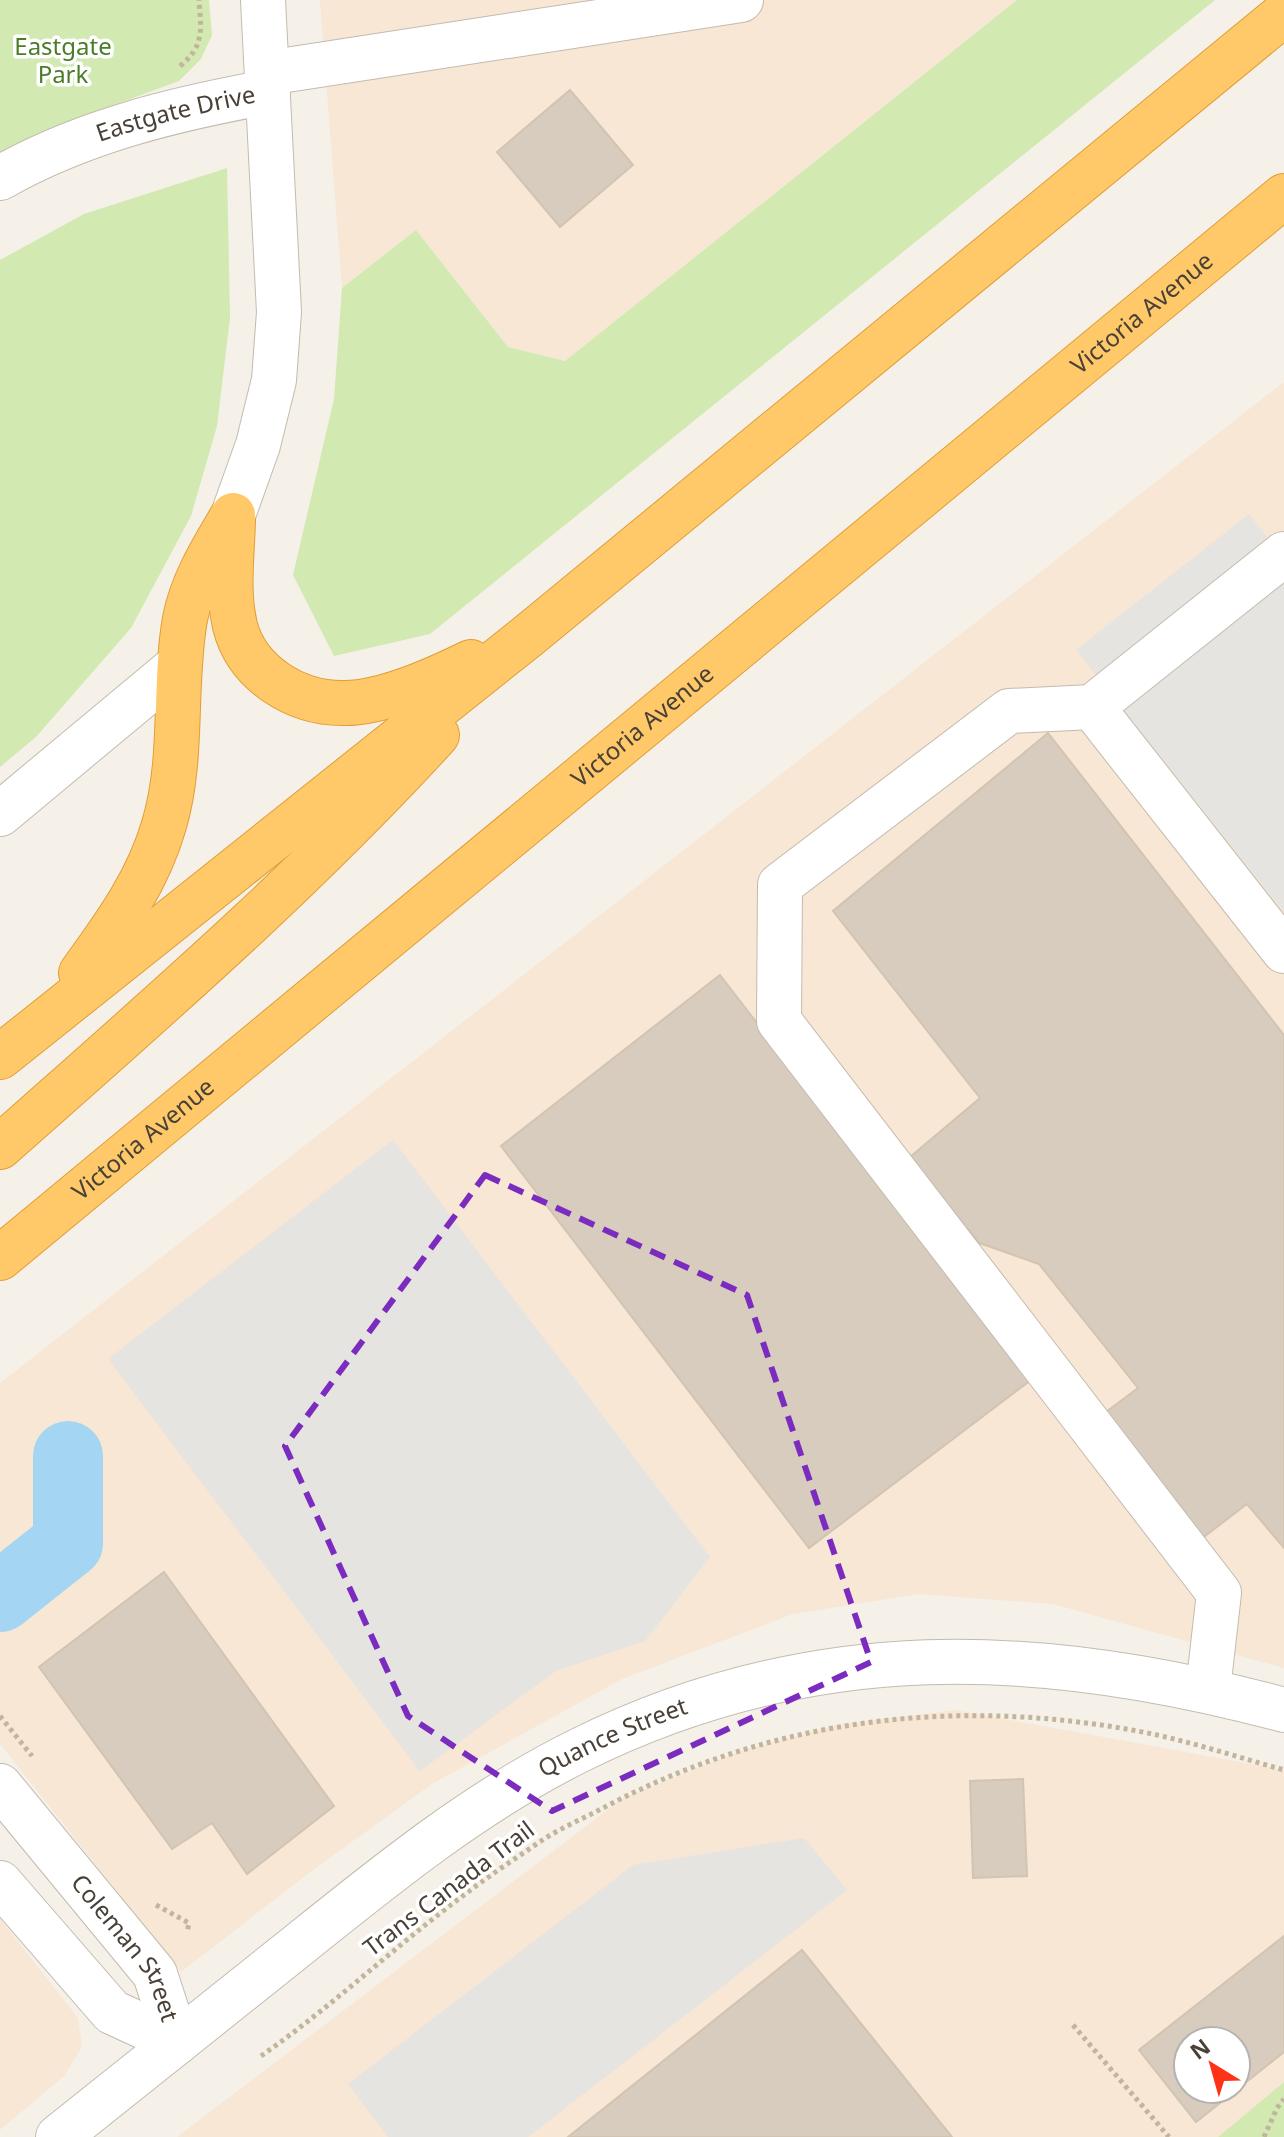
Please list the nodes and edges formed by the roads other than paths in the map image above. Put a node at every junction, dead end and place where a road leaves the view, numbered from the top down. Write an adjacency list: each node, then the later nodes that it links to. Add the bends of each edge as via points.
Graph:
1 (263, 0): 4 (street, Eastgate Drive)
2 (741, 0): 4 (street)
3 (1284, 14): 11 (highway)
4 (268, 83): 5 (street, Eastgate Drive, via 76,142); 9 (street, via 279,312 274,380)
5 (0, 178)
6 (1284, 183): 8 (highway)
7 (1284, 196): 8 (highway, Victoria Avenue)
8 (1160, 297): 19 (highway, Victoria Avenue)
9 (233, 515): 11 (highway, via 230,595 235,627 247,654 269,679 301,696 343,703 392,695); 12 (highway, via 195,590)
10 (1284, 554): 13 (street)
11 (528, 636): 16 (highway); 18 (highway, via 377,801 214,957)
12 (179, 665): 14 (street); 16 (highway, via 173,784 151,864 130,904)
13 (1092, 707): 15 (street); 20 (street, via 1009,711 780,885 779,1021 1219,1593)
14 (0, 814)
15 (1284, 951)
16 (51, 1015): 17 (highway)
17 (0, 1057)
18 (0, 1147)
19 (0, 1258)
20 (1208, 1689): 21 (street, Quance Street); 24 (street, Quance Street, via 1023,1662 937,1660 781,1678 642,1722 565,1757 431,1841)
21 (1284, 1710)
22 (0, 1786): 24 (street, Coleman Street, via 155,1974)
23 (0, 1883): 24 (street, Coleman Street, via 112,2012)
24 (177, 2042): 25 (street, Quance Street)
25 (58, 2137)

